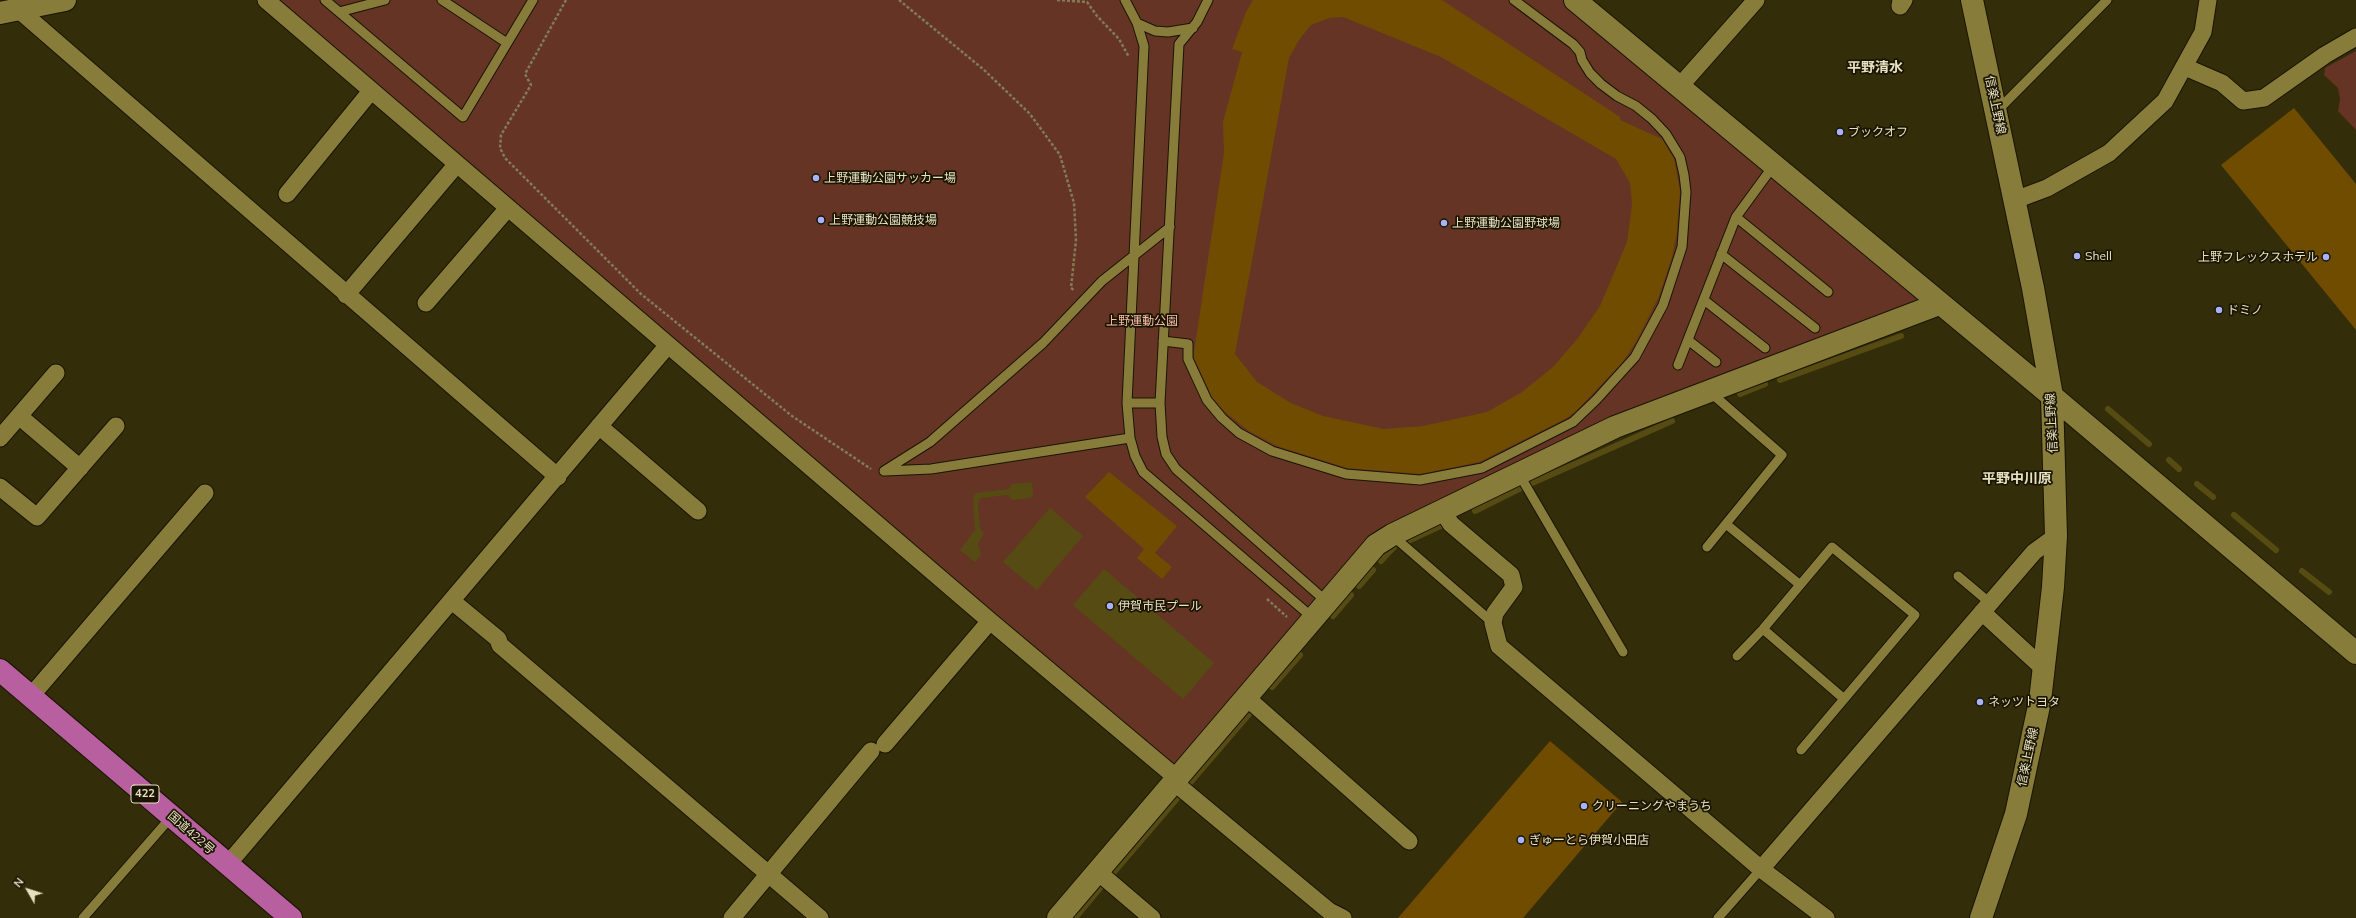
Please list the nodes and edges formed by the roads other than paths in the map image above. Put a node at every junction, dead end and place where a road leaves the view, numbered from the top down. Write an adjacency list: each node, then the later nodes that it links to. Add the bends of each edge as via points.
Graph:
1 (65, 0): 17 (street)
2 (266, 0): 25 (street)
3 (325, 0): 18 (lane)
4 (385, 0): 18 (lane)
5 (442, 0): 22 (lane)
6 (533, 0): 22 (lane)
7 (1125, 0): 19 (lane)
8 (1208, 0): 20 (lane)
9 (1514, 0): 43 (lane, via 1573,44 1590,73 1601,84 1652,119 1666,134 1676,151 1684,175 1686,192 1682,247 1663,305 1635,356 1596,400 1573,422 1482,468 1420,480 1346,474 1272,451 1239,433 1207,400 1188,359 1188,344)
10 (1575, 0): 24 (street)
11 (1756, 0): 24 (street)
12 (1901, 0): 13 (street, via 1900,6)
13 (1904, 0)
14 (1972, 0): 26 (street, 信楽上野線)
15 (2107, 0): 26 (lane)
16 (2208, 0): 23 (street, via 2203,32)
17 (9, 11): 37 (street)
18 (339, 12): 22 (lane, via 462,117)
19 (1137, 23): 20 (lane, via 1162,32); 34 (lane, via 1144,46)
20 (1193, 28): 33 (lane, via 1179,44)
21 (2356, 37): 23 (street, via 2324,55 2264,98 2243,101 2222,83)
22 (507, 43)
23 (2185, 67): 30 (street, via 2166,101 2109,153 2047,188)
24 (1680, 86): 28 (street)
25 (371, 91): 27 (street); 29 (street)
26 (1996, 112): 30 (street, 信楽上野線)
27 (457, 164): 31 (street); 37 (street)
28 (1774, 165): 32 (lane); 40 (street)
29 (287, 194)
30 (2015, 200): 50 (street, 信楽上野線, via 2034,288)
31 (508, 208): 39 (street); 44 (street)
32 (1736, 217): 35 (lane); 36 (lane)
33 (1170, 227): 34 (lane); 43 (lane)
34 (1134, 254): 51 (lane); 57 (lane, via 1102,281 1037,348 930,442 884,471 931,469)
35 (1721, 254): 38 (lane); 41 (lane)
36 (1828, 292)
37 (346, 295): 60 (street)
38 (1704, 300): 42 (lane); 45 (lane)
39 (426, 303)
40 (1939, 304): 49 (street); 50 (street)
41 (1815, 328)
42 (1688, 340): 46 (lane); 47 (lane)
43 (1164, 341): 52 (lane)
44 (668, 345): 55 (street); 74 (street)
45 (1765, 348)
46 (1716, 362)
47 (1678, 365)
48 (56, 373): 53 (street)
49 (1708, 391): 59 (street, via 1615,427); 65 (lane, via 1782,455)
50 (2052, 396): 67 (street, 信楽上野線); 78 (street)
51 (1128, 403): 52 (lane); 57 (lane)
52 (1160, 404): 72 (lane, via 1162,438 1166,454 1176,469)
53 (19, 416): 56 (street); 58 (street)
54 (116, 426): 58 (street)
55 (599, 426): 60 (street); 64 (street)
56 (0, 438)
57 (1130, 438): 76 (lane, via 1143,472)
58 (80, 468): 61 (street, via 37,516)
59 (1519, 474): 63 (street); 79 (lane)
60 (558, 477): 71 (street)
61 (0, 487)
62 (205, 493): 83 (street)
63 (1445, 509): 66 (street); 75 (street, via 1445,515 1451,524 1511,574 1514,586 1495,613)
64 (698, 511)
65 (1726, 524): 68 (lane); 70 (lane)
66 (1392, 535): 72 (street, via 1376,545); 75 (lane)
67 (2056, 536): 73 (street, via 2034,552); 81 (street, 信楽上野線, via 2053,588)
68 (1707, 547)
69 (1958, 576): 73 (lane)
70 (1799, 584): 77 (lane); 85 (lane, via 1832,546 1915,615)
71 (452, 601): 90 (street); 93 (street, via 498,639 500,645)
72 (1327, 602): 76 (street)
73 (1986, 608): 81 (street); 91 (street)
74 (990, 621): 87 (street); 93 (street)
75 (1493, 623): 91 (street, via 1499,646)
76 (1308, 625): 84 (street)
77 (1762, 629): 80 (lane); 85 (lane)
78 (2352, 642)
79 (1623, 652)
80 (1737, 656)
81 (2043, 668): 103 (street, 信楽上野線, via 2040,701 2016,814)
82 (0, 670): 83 (highway, 国道422号 / 422)
83 (31, 696): 88 (highway, 国道422号 / 422)
84 (1247, 698): 87 (street); 89 (street)
85 (1844, 698): 86 (lane)
86 (1801, 750)
87 (1177, 781): 92 (street); 100 (street, via 1329,911)
88 (172, 816): 90 (highway, 国道422号 / 422); 94 (lane)
89 (1409, 841)
90 (228, 864): 95 (highway, 国道422号 / 422)
91 (1761, 869): 101 (lane); 102 (street)
92 (1098, 872): 98 (street); 99 (street)
93 (769, 874): 96 (street); 97 (street)
94 (84, 918)
95 (291, 918)
96 (732, 918)
97 (820, 918)
98 (1058, 918)
99 (1152, 918)
100 (1343, 918)
101 (1718, 918)
102 (1826, 918)
103 (1981, 918)

